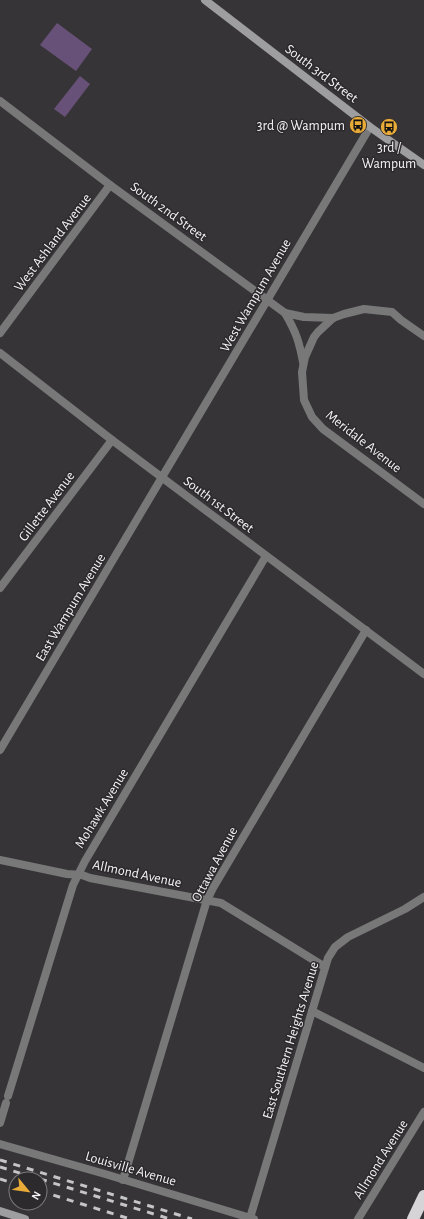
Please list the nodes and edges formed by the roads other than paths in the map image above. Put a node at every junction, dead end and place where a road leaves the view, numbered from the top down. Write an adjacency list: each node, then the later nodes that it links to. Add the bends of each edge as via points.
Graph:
1 (205, 0): 3 (main road, South 3rd Street)
2 (0, 101): 5 (street, South 2nd Street)
3 (370, 127): 4 (main road, South 3rd Street); 6 (street, West Wampum Avenue)
4 (424, 165)
5 (110, 185): 6 (street, South 2nd Street); 9 (street, West Ashland Avenue)
6 (268, 300): 7 (street, South 2nd Street); 15 (street, West Wampum Avenue)
7 (285, 313): 8 (street, South 2nd Street, via 304,317); 13 (street, Meridale Avenue, via 296,332)
8 (333, 318): 10 (street, South 2nd Street, via 364,309 392,312); 11 (street, South 2nd Street)
9 (0, 334)
10 (424, 336)
11 (314, 337): 13 (street, Meridale Avenue)
12 (0, 353): 14 (street, South 1st Street)
13 (303, 365): 16 (street, Meridale Avenue, via 304,400 312,417 323,429)
14 (112, 440): 15 (street, South 1st Street); 18 (street, Gillette Avenue)
15 (162, 477): 17 (street, South 1st Street); 21 (street, East Wampum Avenue)
16 (424, 504)
17 (266, 556): 19 (street, South 1st Street); 23 (street, Mohawk Avenue)
18 (0, 588)
19 (366, 630): 20 (street, South 1st Street); 25 (street, Ottawa Avenue)
20 (424, 674)
21 (0, 750)
22 (0, 860): 23 (street, Allmond Avenue)
23 (78, 875): 25 (street, Allmond Avenue); 30 (street, Mohawk Avenue)
24 (424, 897): 26 (street, East Southern Heights Avenue, via 344,939 335,947)
25 (207, 900): 26 (street, Allmond Avenue, via 221,903); 32 (street, Ottawa Avenue)
26 (325, 967): 27 (street, East Southern Heights Avenue)
27 (312, 1011): 28 (street); 35 (street, East Southern Heights Avenue)
28 (424, 1068)
29 (424, 1112): 37 (street, Allmond Avenue)
30 (0, 1123)
31 (0, 1144): 32 (street, Louisville Avenue)
32 (123, 1180): 35 (street, Louisville Avenue)
33 (424, 1196): 38 (highway)
34 (0, 1211): 36 (main road)
35 (252, 1218)
36 (25, 1219)
37 (358, 1219)
38 (413, 1219)

